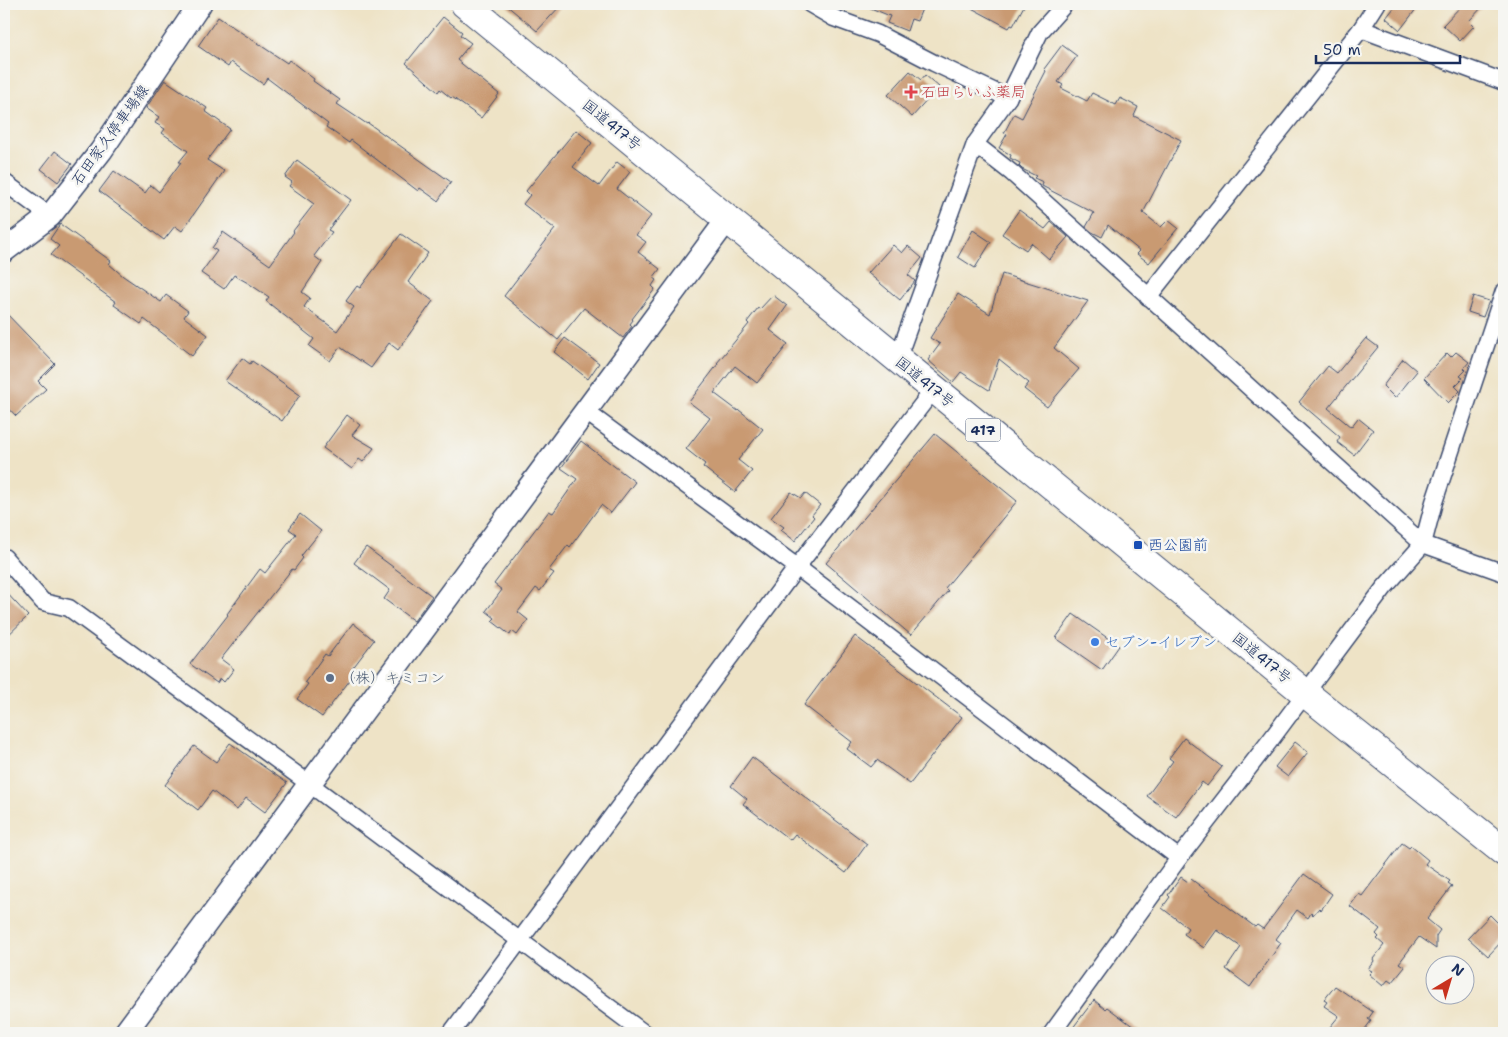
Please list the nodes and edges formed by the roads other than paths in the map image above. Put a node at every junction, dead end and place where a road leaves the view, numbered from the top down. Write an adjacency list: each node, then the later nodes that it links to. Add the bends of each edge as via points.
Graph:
1 (200, 4): 11 (street, 石田家久停車場線, via 102,151)
2 (465, 4): 12 (highway, 国道417号 / 417)
3 (810, 4): 8 (street)
4 (1065, 4): 8 (street, via 1040,32)
5 (1377, 4): 6 (street)
6 (1361, 29): 7 (street); 15 (street)
7 (1504, 82)
8 (1008, 98): 9 (street)
9 (976, 144): 15 (street); 16 (street)
10 (4, 182): 11 (street)
11 (50, 216): 13 (street, 石田家久停車場線)
12 (727, 220): 16 (highway, 国道417号 / 417); 18 (street)
13 (4, 251)
14 (1504, 291): 19 (street, via 1434,502)
15 (1148, 297): 19 (street)
16 (898, 360): 17 (highway, 国道417号 / 417)
17 (934, 389): 21 (street); 23 (highway, 国道417号 / 417)
18 (585, 411): 21 (street); 24 (street)
19 (1424, 544): 22 (street); 23 (street, via 1384,588)
20 (4, 557): 24 (street, via 43,602 69,608)
21 (797, 567): 26 (street); 27 (street)
22 (1504, 573)
23 (1305, 693): 25 (highway, 国道417号 / 417); 26 (street)
24 (311, 785): 27 (street); 28 (street)
25 (1504, 852)
26 (1179, 858): 31 (street)
27 (520, 941): 29 (street); 30 (street)
28 (125, 1033)
29 (451, 1033)
30 (644, 1033)
31 (1052, 1033)

